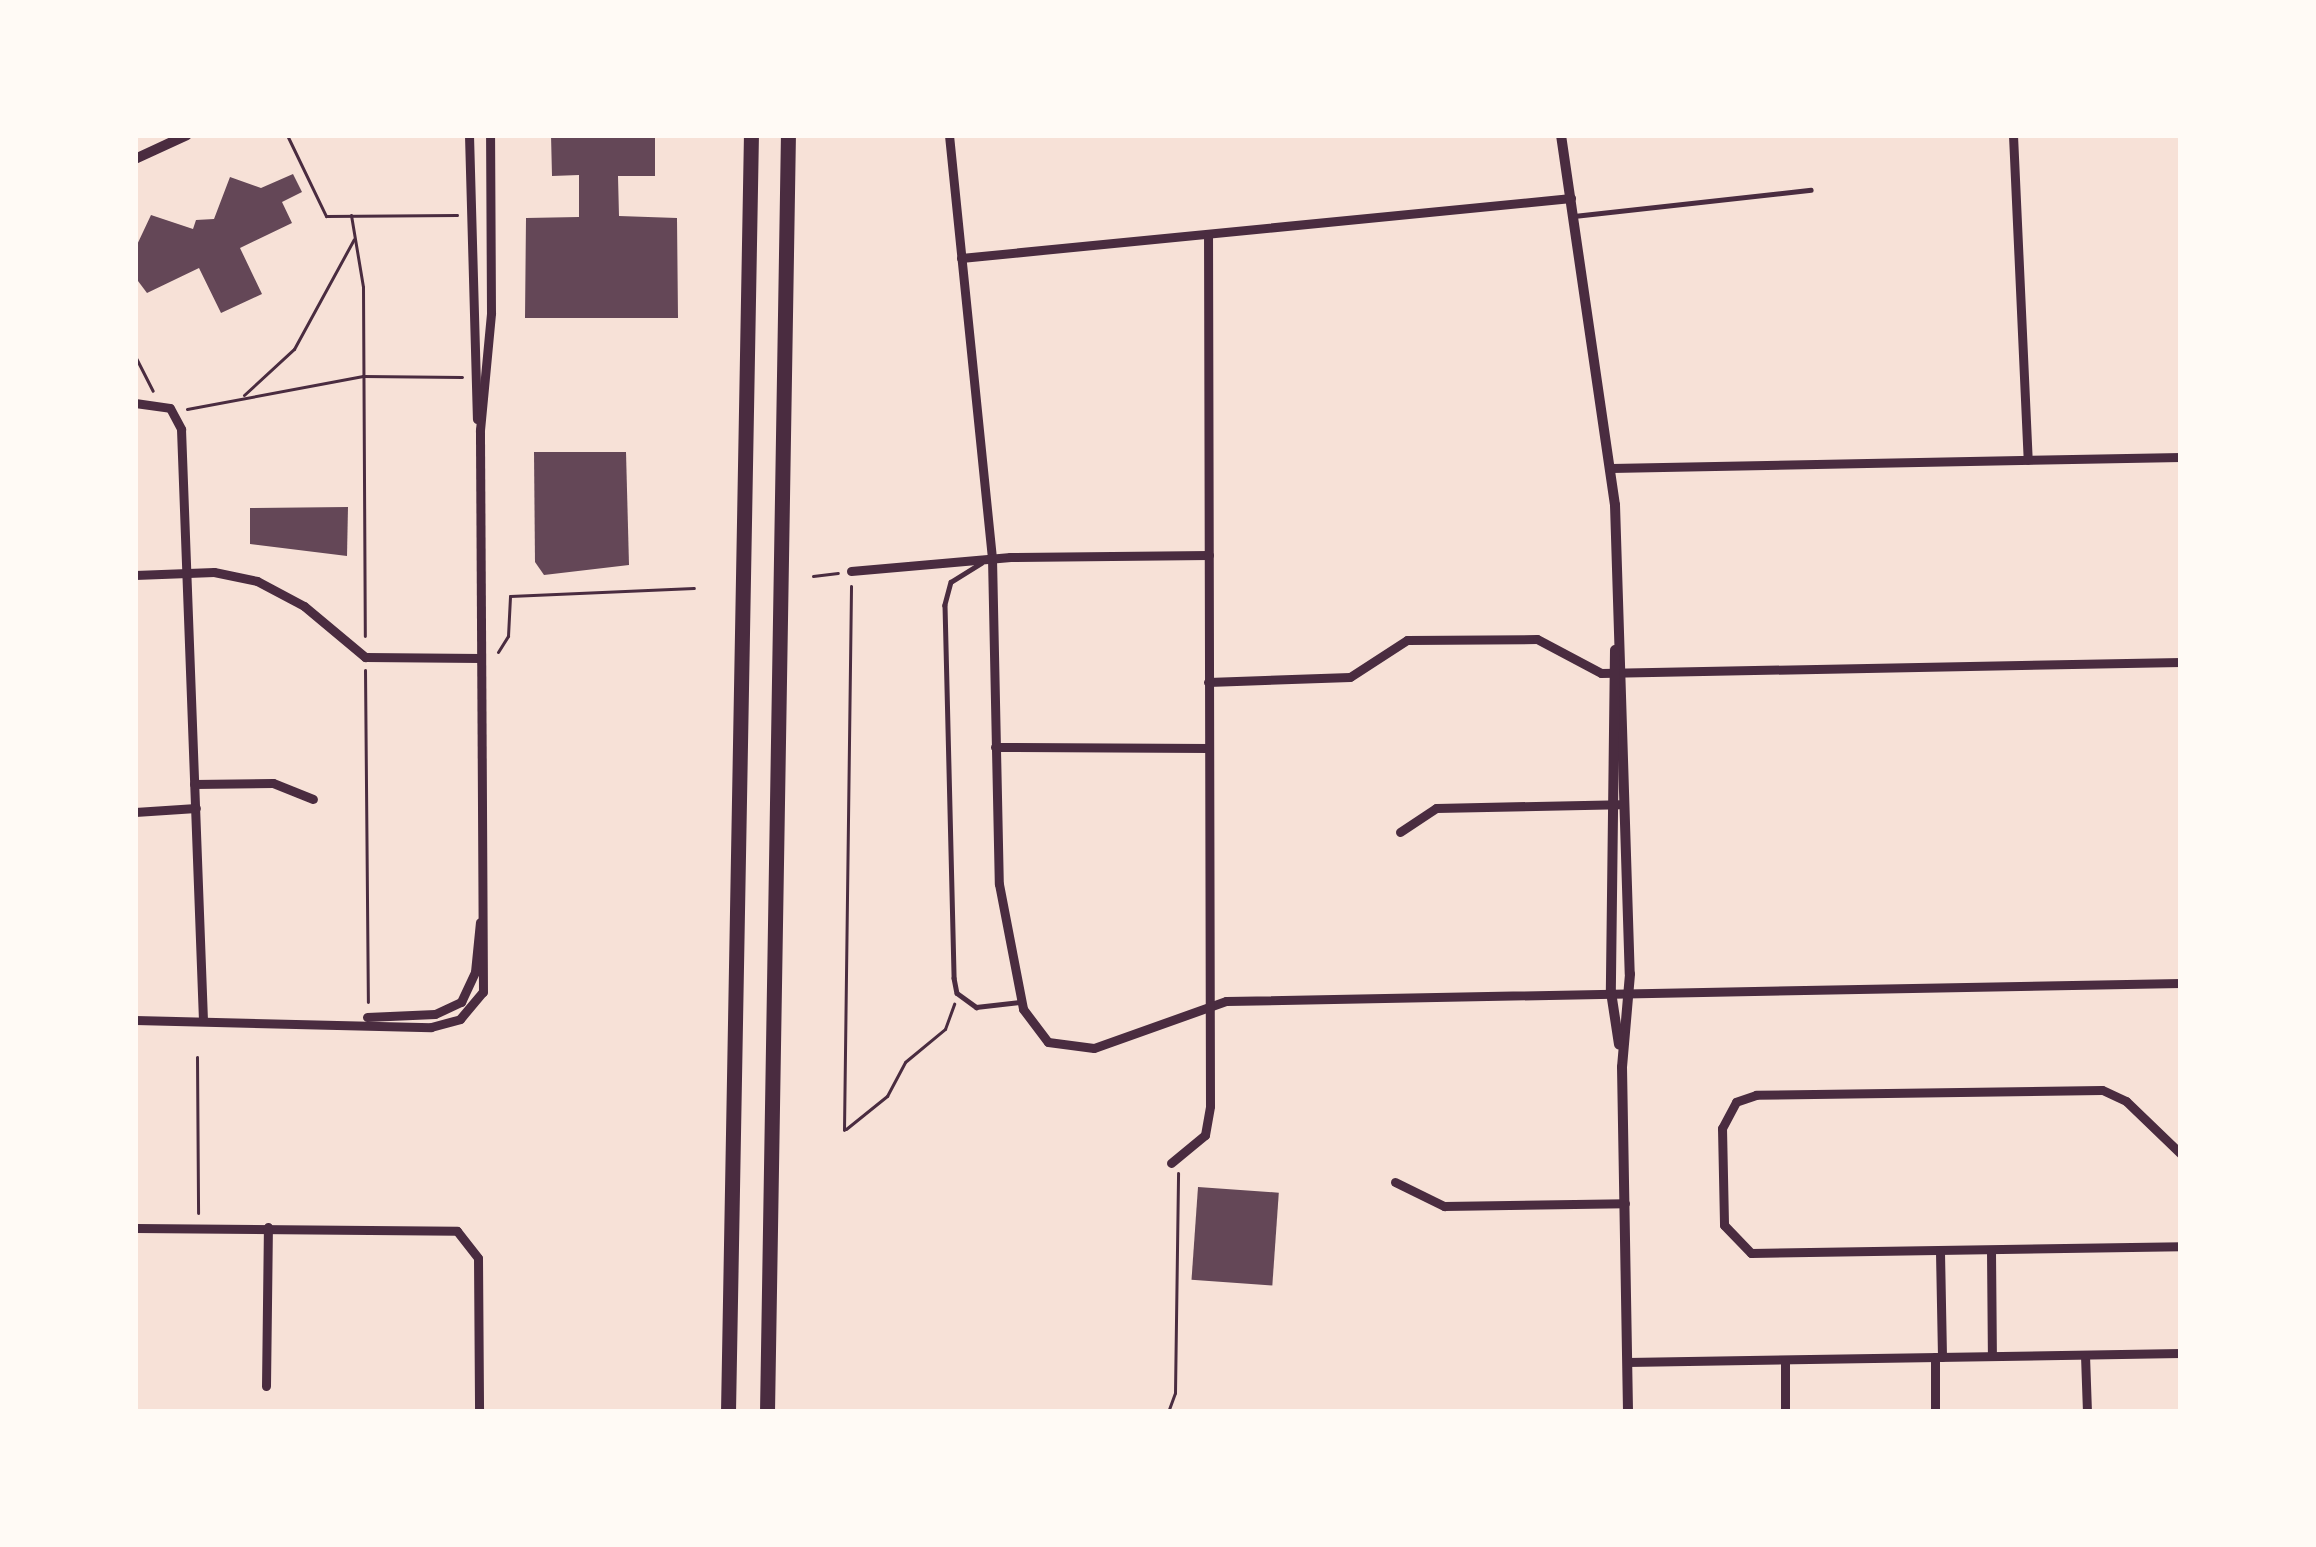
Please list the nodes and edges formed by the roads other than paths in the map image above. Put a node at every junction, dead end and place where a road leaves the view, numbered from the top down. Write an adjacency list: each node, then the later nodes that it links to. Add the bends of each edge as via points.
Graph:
1 (187, 135): 9 (street)
2 (469, 135): 16 (street, via 470,377)
3 (490, 135): 16 (street, via 491,313)
4 (751, 135): 64 (highway)
5 (788, 135): 65 (highway)
6 (949, 135): 14 (street)
7 (1561, 135): 11 (street)
8 (2013, 135): 18 (street)
9 (135, 159)
10 (1811, 190): 12 (lane)
11 (1571, 198): 12 (street); 13 (street)
12 (1574, 216): 19 (street)
13 (1208, 234): 14 (street); 20 (street)
14 (962, 258): 21 (street)
15 (135, 403): 23 (street, via 175,412)
16 (480, 430): 25 (street)
17 (2181, 457): 18 (street)
18 (2028, 460): 19 (street)
19 (1611, 468): 27 (street)
20 (1209, 555): 21 (street); 28 (street)
21 (992, 558): 22 (street); 29 (street); 41 (lane, via 952,582 945,605 957,993 984,1008)
22 (851, 571)
23 (182, 572): 24 (street); 25 (street, via 225,573 277,589 365,657); 31 (street)
24 (135, 575)
25 (481, 658): 37 (street)
26 (2181, 662): 27 (street)
27 (1618, 673): 28 (street, via 1584,670 1537,640 1407,640 1350,677); 33 (street)
28 (1208, 682): 30 (street)
29 (995, 747): 30 (street); 41 (street, via 999,884)
30 (1208, 748): 42 (street)
31 (194, 784): 32 (street, via 273,783); 34 (street)
32 (313, 799)
33 (1619, 804): 36 (street, via 1436,808); 39 (street); 40 (street)
34 (196, 808): 35 (street); 43 (street)
35 (135, 812)
36 (1400, 832)
37 (482, 892): 45 (street, via 475,972 457,1005); 45 (street, via 486,983 466,1015 431,1027)
38 (2181, 983): 40 (street)
39 (1611, 992): 40 (street); 42 (street); 46 (street)
40 (1629, 992): 46 (street)
41 (1021, 1002): 42 (street, via 1042,1037 1078,1049)
42 (1210, 1004): 48 (street, via 1208,1127)
43 (203, 1019): 44 (street); 45 (street)
44 (135, 1020)
45 (342, 1020)
46 (1622, 1067): 50 (street)
47 (2181, 1154): 54 (street, via 2126,1101 2102,1090 1756,1095 1727,1113 1724,1218 1741,1248 1772,1256)
48 (1174, 1161)
49 (1395, 1182): 50 (street, via 1444,1206)
50 (1624, 1203): 61 (street)
51 (268, 1227): 52 (street); 62 (street); 63 (street, via 441,1227 473,1245 480,1268)
52 (135, 1228)
53 (2181, 1246): 55 (street)
54 (1940, 1252): 55 (street); 59 (street)
55 (1991, 1252): 58 (street)
56 (2181, 1353): 57 (street)
57 (2085, 1354): 58 (street); 69 (street)
58 (1992, 1356): 59 (street)
59 (1938, 1357): 60 (street); 68 (street)
60 (1785, 1360): 61 (street); 67 (street)
61 (1627, 1362): 66 (street)
62 (266, 1386)
63 (479, 1412)
64 (728, 1412)
65 (767, 1412)
66 (1628, 1412)
67 (1785, 1412)
68 (1935, 1412)
69 (2087, 1412)

